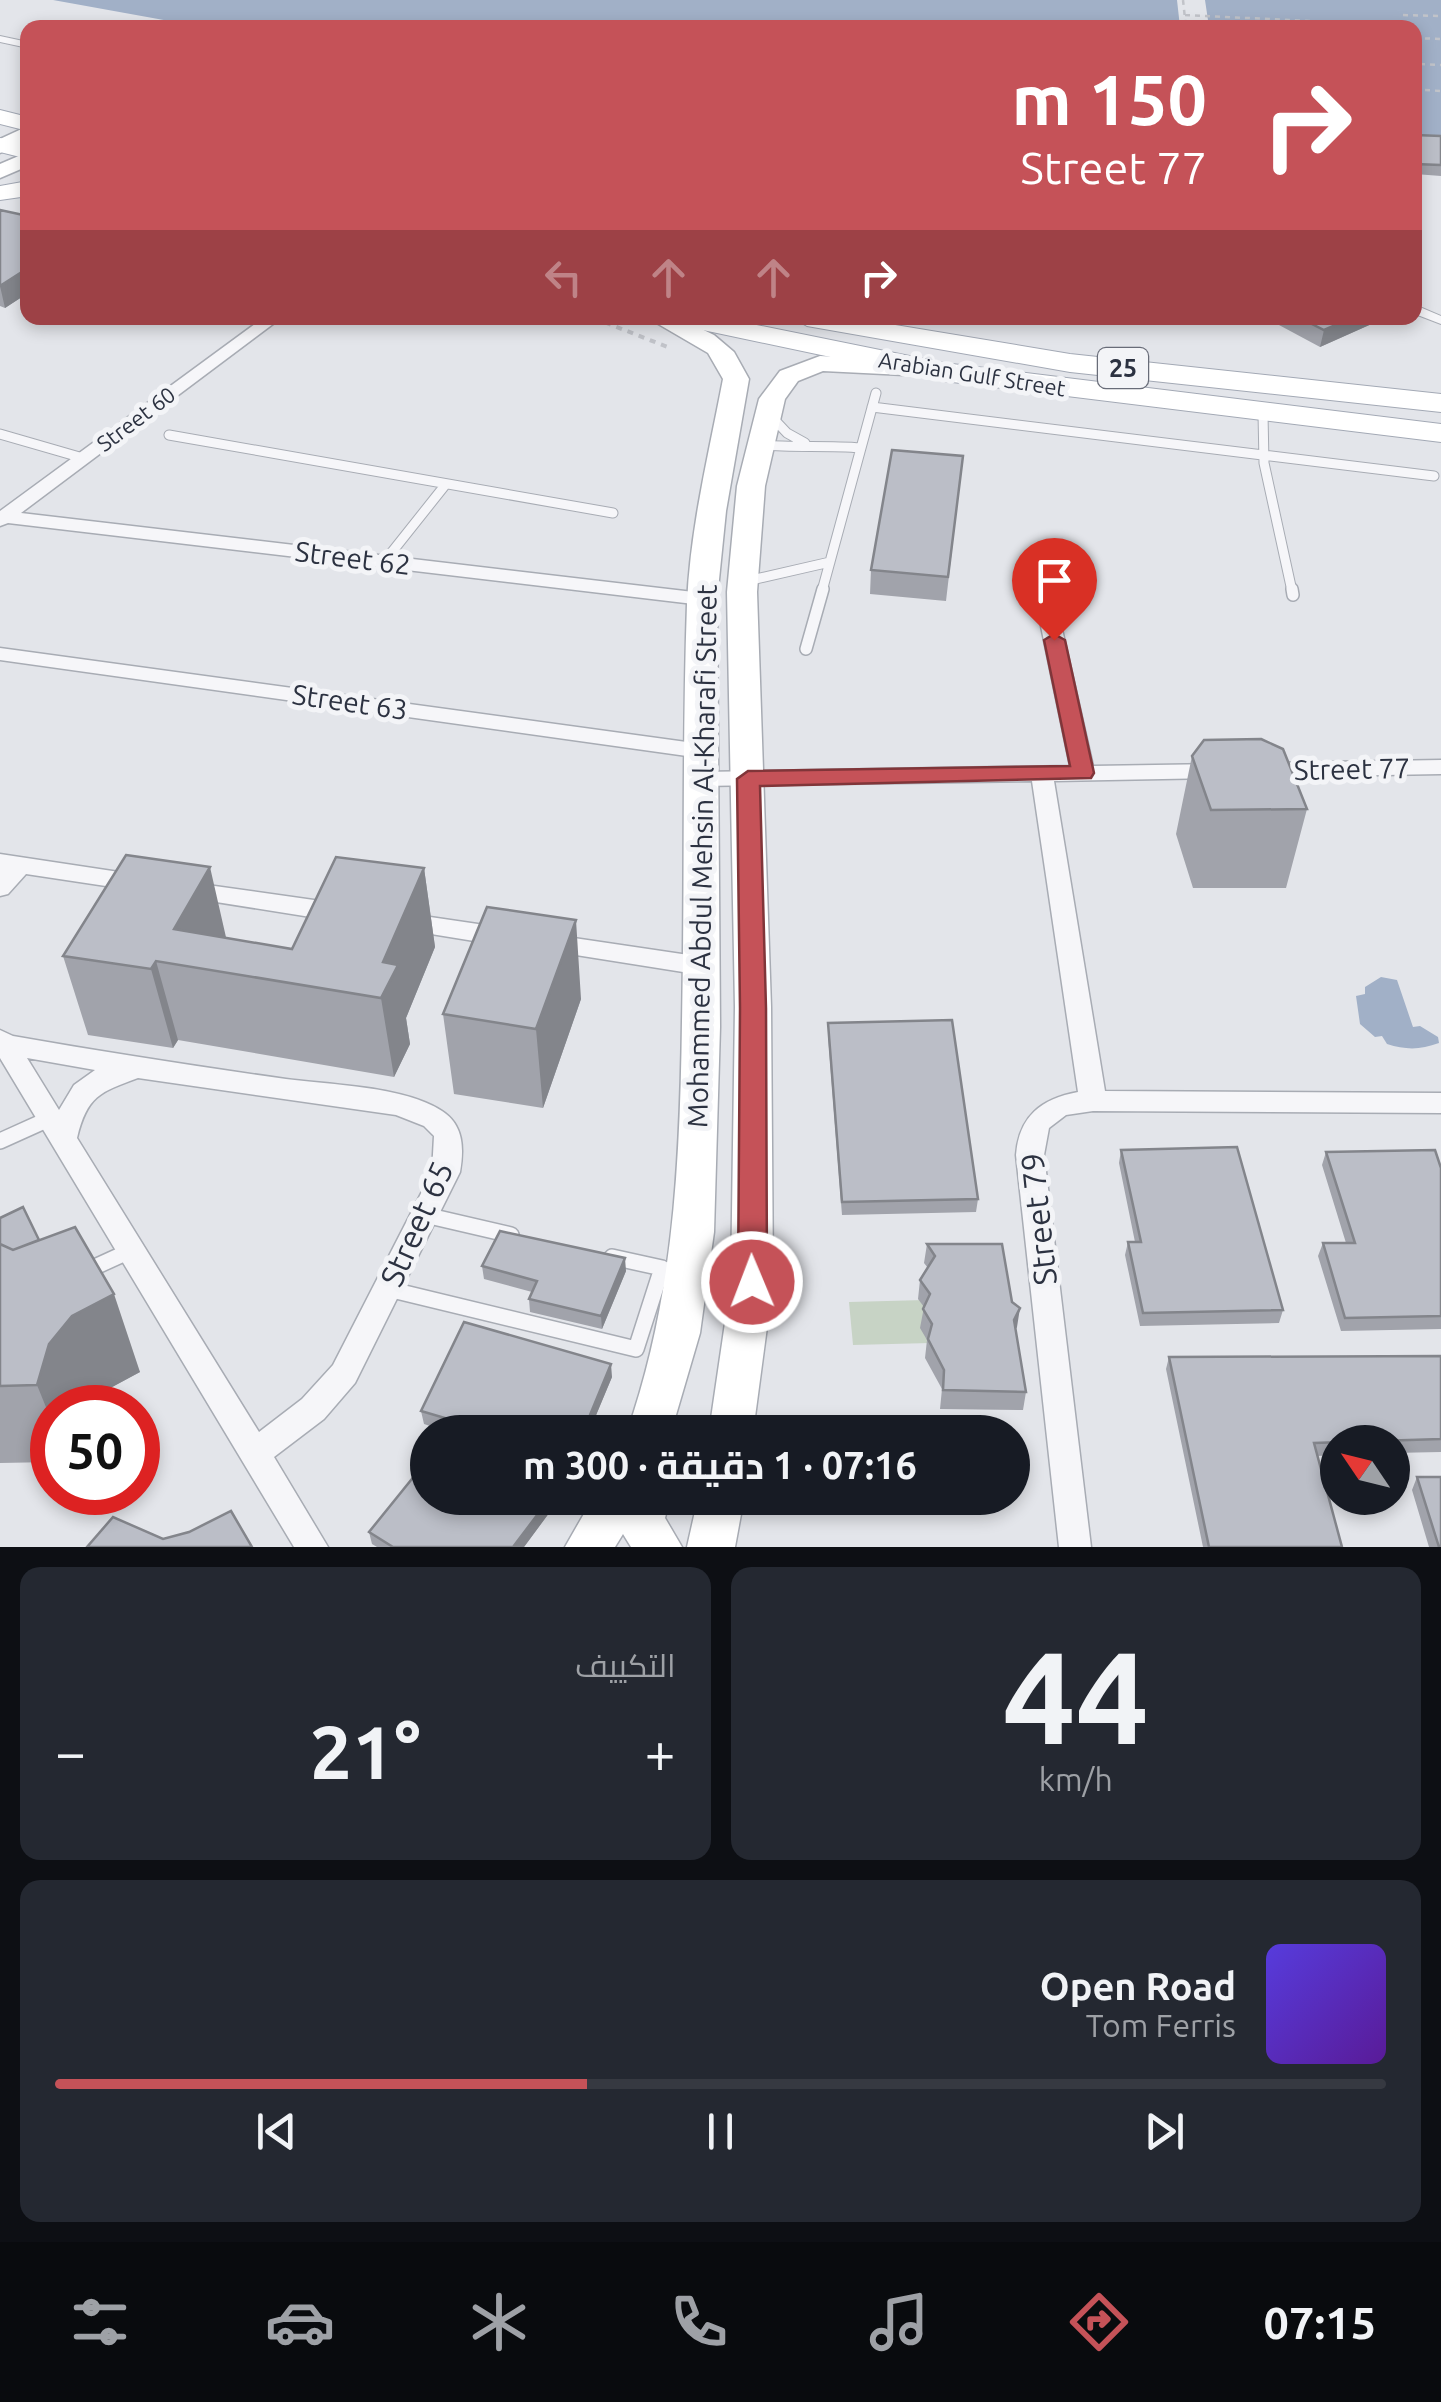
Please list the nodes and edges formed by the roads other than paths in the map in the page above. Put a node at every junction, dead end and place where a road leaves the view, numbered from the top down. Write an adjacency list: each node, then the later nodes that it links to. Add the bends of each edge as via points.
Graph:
1 (263, 325): 17 (street, Street 60)
2 (673, 325): 18 (main road, Mohammed Abdul Mehsin Al-Kharafi Street, via 716,348 734,370)
3 (718, 325): 5 (main road, Arabian Gulf Street / 25)
4 (849, 325): 7 (main road, Arabian Gulf Street / 25, via 1070,362)
5 (944, 372): 9 (main road, Arabian Gulf Street / 25); 13 (main road, Mohammed Abdul Mehsin Al-Kharafi Street, via 814,364 782,383)
6 (876, 393): 8 (lane)
7 (1441, 403)
8 (872, 407): 15 (lane); 16 (lane)
9 (1273, 415): 10 (main road, Arabian Gulf Street / 25); 16 (lane); 19 (main road)
10 (1441, 433)
11 (0, 434): 17 (lane)
12 (170, 435): 20 (lane)
13 (763, 437): 14 (lane, via 785,447); 14 (lane, via 779,427); 18 (main road); 25 (main road, Mohammed Abdul Mehsin Al-Kharafi Street)
14 (805, 443): 15 (lane)
15 (861, 448): 24 (lane)
16 (1264, 455): 19 (lane); 26 (lane)
17 (83, 458): 22 (street, Street 60)
18 (721, 458): 27 (main road, Mohammed Abdul Mehsin Al-Kharafi Street)
19 (1438, 464)
20 (446, 484): 21 (lane); 23 (lane)
21 (613, 513)
22 (2, 519): 23 (street, Street 62)
23 (384, 562): 27 (street, Street 62)
24 (830, 562): 25 (lane); 29 (lane)
25 (742, 582): 35 (main road, Mohammed Abdul Mehsin Al-Kharafi Street)
26 (1293, 594)
27 (702, 599): 31 (main road, Mohammed Abdul Mehsin Al-Kharafi Street)
28 (1047, 607): 33 (street)
29 (806, 649)
30 (0, 654): 31 (street, Street 63)
31 (700, 765): 35 (street, Street 77); 38 (main road, Mohammed Abdul Mehsin Al-Kharafi Street)
32 (1441, 768): 33 (street, Street 77)
33 (1083, 773): 34 (street, Street 77)
34 (1042, 774): 35 (street, Street 77); 41 (street)
35 (748, 779): 54 (main road, Mohammed Abdul Mehsin Al-Kharafi Street, via 752,1282)
36 (10, 864): 37 (street); 38 (street)
37 (0, 888)
38 (702, 966): 51 (main road, Mohammed Abdul Mehsin Al-Kharafi Street, via 698,1215)
39 (2, 1040): 40 (street, Street 65); 43 (street, Street 65)
40 (152, 1070): 43 (street, Street 65, via 114,1073 91,1084); 45 (street, Street 65, via 429,1115 444,1127 451,1152)
41 (1093, 1101): 42 (street, Street 79); 61 (street, Street 79, via 1050,1108 1030,1145)
42 (1441, 1103)
43 (58, 1128): 44 (lane); 47 (street, Street 65)
44 (0, 1142)
45 (425, 1216): 46 (lane); 50 (street, Street 65)
46 (534, 1240)
47 (132, 1250): 49 (lane); 55 (street, Street 65)
48 (589, 1252): 50 (lane, via 662,1268 636,1349)
49 (66, 1280)
50 (388, 1289): 55 (street, Street 65, via 331,1392)
51 (681, 1327): 52 (main road, Mohammed Abdul Mehsin Al-Kharafi Street); 53 (main road, via 684,1388)
52 (656, 1415)
53 (675, 1415)
54 (732, 1415)
55 (256, 1453): 58 (street, Street 65)
56 (609, 1515): 59 (main road)
57 (643, 1515): 60 (main road)
58 (312, 1547)
59 (589, 1547)
60 (658, 1547)
61 (1075, 1547)

